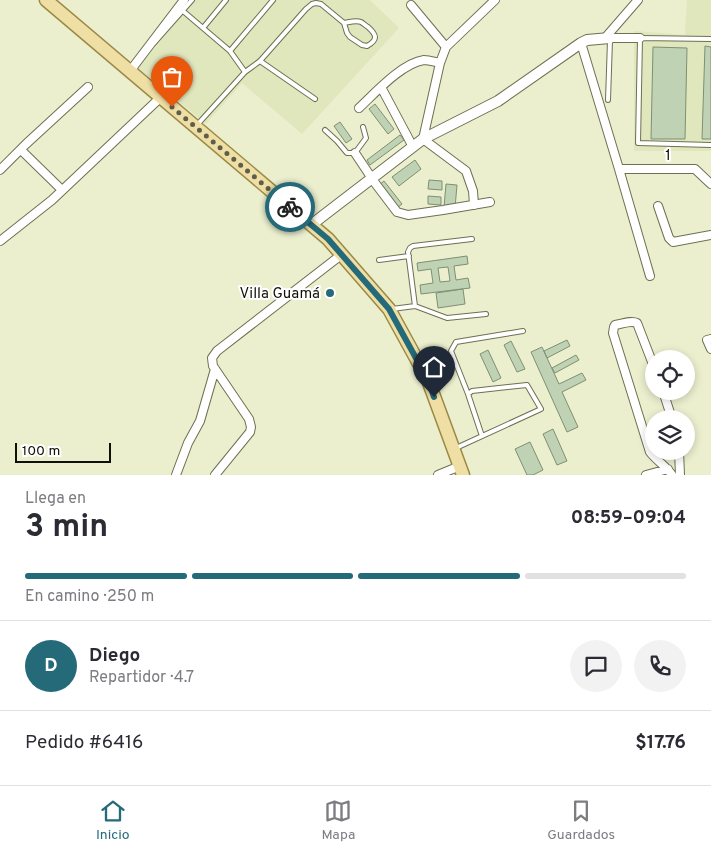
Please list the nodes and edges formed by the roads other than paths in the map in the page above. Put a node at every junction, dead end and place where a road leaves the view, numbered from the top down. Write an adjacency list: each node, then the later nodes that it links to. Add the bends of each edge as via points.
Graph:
1 (46, 0): 21 (main road)
2 (184, 0): 17 (street)
3 (192, 0): 9 (lane)
4 (226, 0): 11 (lane)
5 (273, 0): 18 (lane)
6 (495, 0): 16 (street)
7 (638, 0): 12 (street)
8 (411, 5): 16 (street)
9 (183, 11): 11 (lane); 17 (lane, via 159,40)
10 (344, 23): 10 (lane, via 347,33 362,45 367,46 374,41 374,32 363,23); 19 (lane, via 321,4 312,4)
11 (203, 28): 18 (lane)
12 (607, 38): 13 (street); 15 (street); 27 (lane)
13 (640, 38): 14 (lane); 33 (lane, via 638,143)
14 (711, 39)
15 (581, 43): 32 (street, via 498,101); 37 (street)
16 (446, 47): 20 (street)
17 (147, 48): 21 (street)
18 (230, 51): 22 (lane)
19 (260, 61): 22 (lane); 26 (lane)
20 (440, 63): 24 (street, via 417,62 402,69); 32 (street)
21 (130, 71): 25 (main road)
22 (245, 72): 29 (lane)
23 (88, 86): 35 (street)
24 (381, 87): 28 (street); 34 (street)
25 (160, 97): 29 (main road); 41 (street)
26 (315, 99)
27 (608, 100)
28 (359, 108)
29 (196, 127): 45 (main road)
30 (363, 127): 36 (lane, via 366,138)
31 (325, 130): 36 (lane, via 347,153)
32 (423, 139): 34 (street); 43 (street, via 466,171)
33 (711, 145)
34 (413, 147): 39 (street)
35 (21, 150): 38 (street); 41 (street)
36 (356, 153): 39 (street)
37 (619, 169): 40 (street, 1, via 695,169); 52 (street)
38 (0, 170)
39 (372, 179): 43 (street, via 397,212 408,215); 45 (street)
40 (711, 184)
41 (62, 190): 48 (street)
42 (490, 202): 43 (street)
43 (474, 205)
44 (658, 206): 46 (street, via 673,242)
45 (311, 225): 49 (main road)
46 (711, 235)
47 (472, 239): 50 (lane, via 411,247)
48 (0, 241)
49 (342, 255): 54 (main road); 60 (street, via 217,351 212,358)
50 (409, 256): 51 (lane); 53 (lane)
51 (379, 260)
52 (650, 276)
53 (415, 306): 54 (lane); 55 (lane, via 447,318)
54 (389, 309): 63 (main road, via 428,380)
55 (486, 314)
56 (523, 331): 61 (lane, via 456,342 451,351)
57 (709, 340): 58 (street)
58 (711, 349)
59 (647, 350): 66 (street, via 637,323 615,325 613,333 650,452)
60 (215, 369): 67 (street, via 200,421); 68 (street, via 252,427)
61 (468, 394): 62 (lane); 62 (lane, via 527,385 541,409)
62 (482, 436): 63 (lane)
63 (454, 449): 65 (main road)
64 (679, 460): 71 (street)
65 (462, 471): 69 (street)
66 (670, 472): 70 (street)
67 (176, 475)
68 (215, 475)
69 (438, 475)
70 (646, 475)
71 (680, 475)

